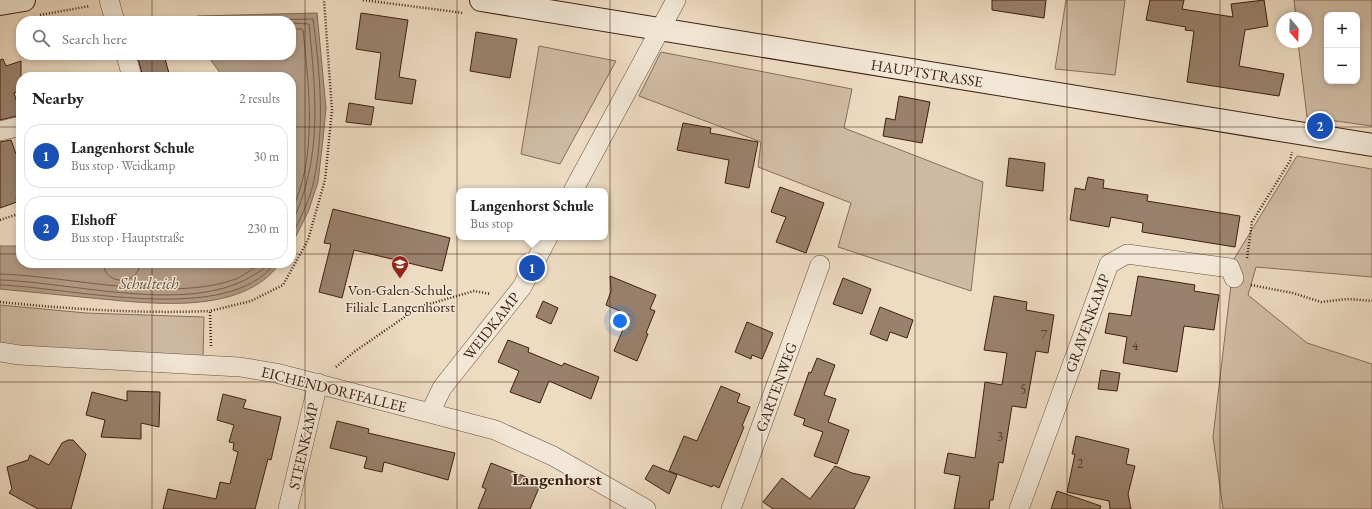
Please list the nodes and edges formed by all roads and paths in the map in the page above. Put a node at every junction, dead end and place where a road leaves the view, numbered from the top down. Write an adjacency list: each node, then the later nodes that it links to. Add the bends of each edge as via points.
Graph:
1 (324, 0): 20 (path, via 332,110 325,180 308,240)
2 (481, 0): 8 (main road, HAUPTSTRASSE)
3 (676, 0): 8 (street)
4 (101, 3): 6 (path); 7 (street)
5 (0, 4): 6 (main road)
6 (29, 8)
7 (111, 16)
8 (659, 29): 13 (main road, HAUPTSTRASSE); 15 (street)
9 (127, 60): 10 (street)
10 (131, 72)
11 (16, 127): 12 (street)
12 (0, 131)
13 (1372, 145)
14 (1293, 150): 19 (path, via 1290,161 1252,222)
15 (575, 188)
16 (16, 215): 17 (path)
17 (0, 220)
18 (546, 240): 24 (street, WEIDKAMP)
19 (1247, 261)
20 (296, 262)
21 (820, 265): 34 (street, GARTENWEG)
22 (292, 268): 27 (path, via 283,285 251,301)
23 (1234, 278): 25 (path, via 1244,284 1293,293 1321,302 1347,299); 35 (street, GRAVENKAMP, via 1230,268 1127,254 1109,264)
24 (513, 299): 30 (path, via 474,291 419,307 354,352); 31 (street, WEIDKAMP, via 442,388)
25 (1372, 301)
26 (0, 302): 27 (path, via 144,313)
27 (210, 312): 29 (path)
28 (0, 352): 29 (street, EICHENDORFFALLEE)
29 (211, 365): 30 (street, EICHENDORFFALLEE, via 276,373)
30 (318, 383): 31 (street, EICHENDORFFALLEE); 32 (street, STEENKAMP)
31 (430, 412): 33 (street, EICHENDORFFALLEE, via 495,430 553,456)
32 (288, 509)
33 (646, 509)
34 (731, 509)
35 (1019, 509)

